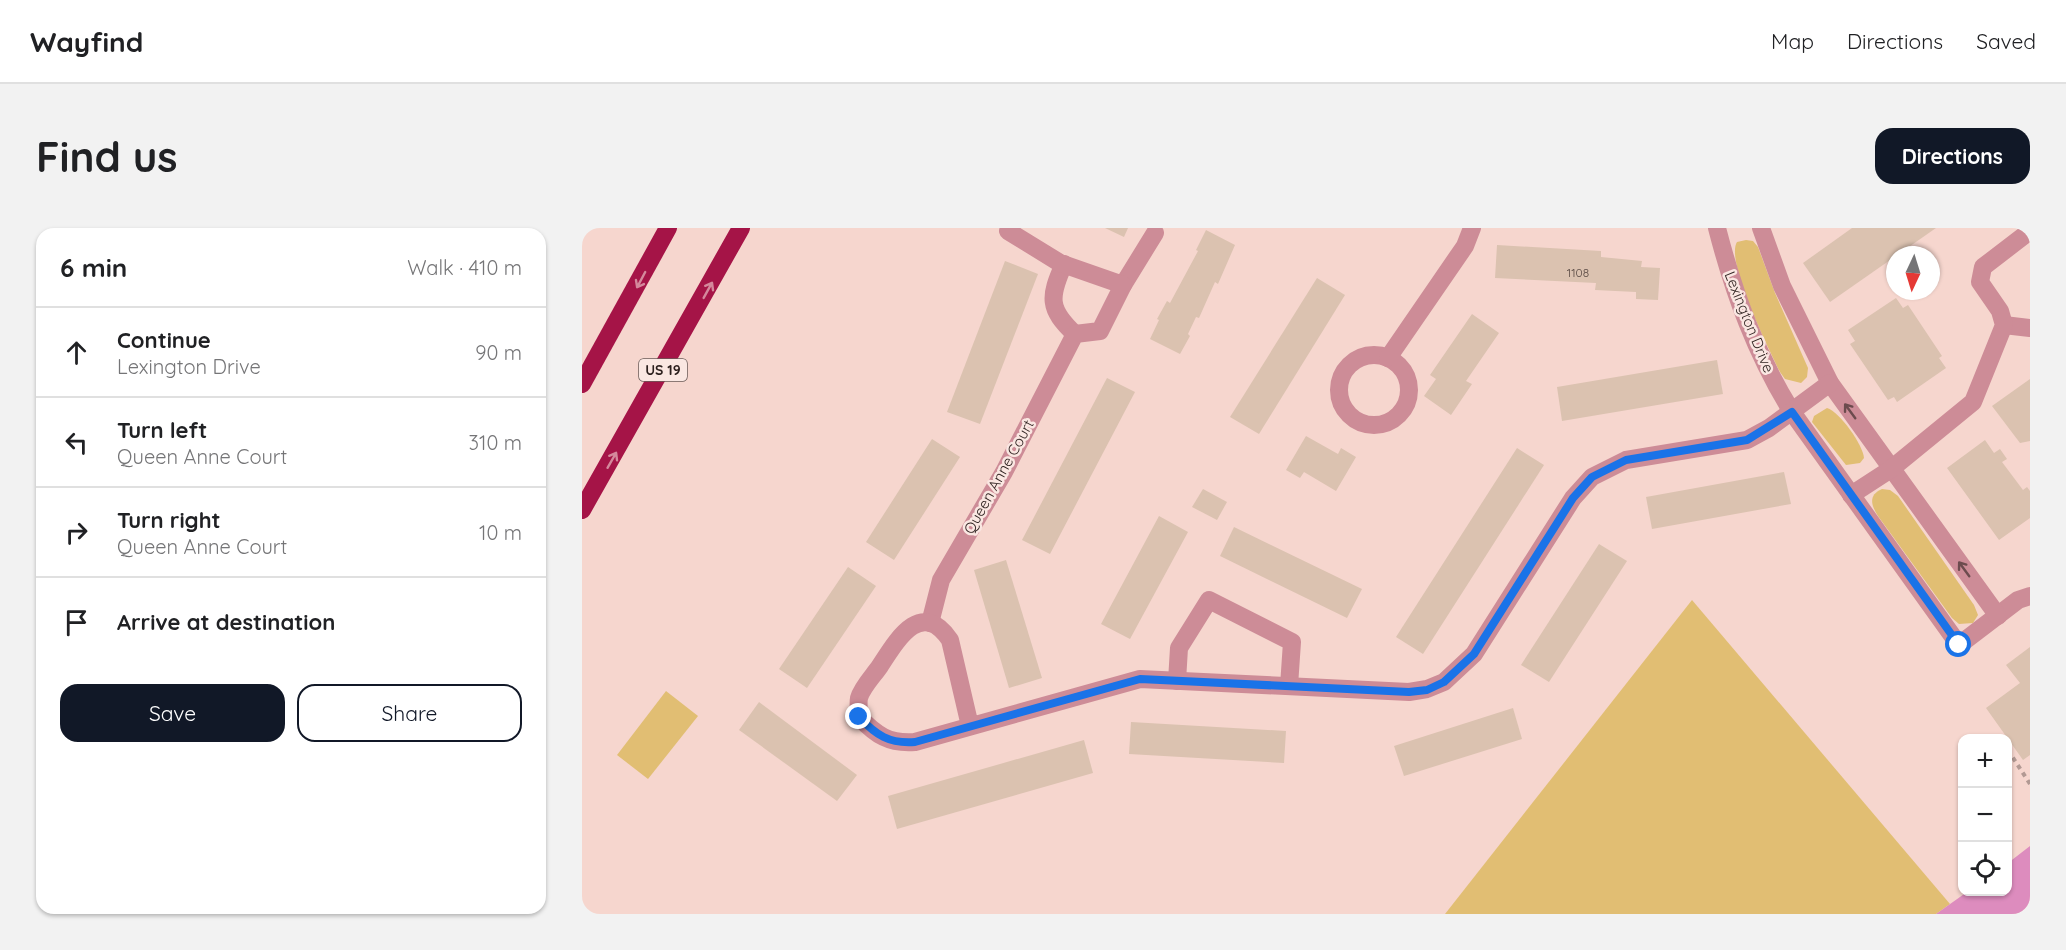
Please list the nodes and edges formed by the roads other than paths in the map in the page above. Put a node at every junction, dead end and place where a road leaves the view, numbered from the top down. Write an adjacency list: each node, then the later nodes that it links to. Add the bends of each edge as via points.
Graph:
1 (668, 228): 16 (highway, one-way to 16)
2 (741, 228): 20 (highway, US 19, one-way to 2)
3 (1472, 228): 14 (street, via 1465,246)
4 (1717, 228): 17 (street, Lexington Drive, via 1746,322 1770,377)
5 (1761, 228): 15 (street, via 1782,286)
6 (1008, 231): 9 (street)
7 (2030, 231): 11 (street, via 1983,267 1980,282 2000,311)
8 (1155, 233): 10 (street)
9 (1064, 264): 10 (street); 13 (street, via 1053,303 1058,317)
10 (1123, 285): 13 (street, via 1100,331)
11 (2004, 325): 12 (street); 18 (street, via 1973,402)
12 (2030, 328)
13 (1075, 334): 23 (street, Queen Anne Court, via 1004,472 941,580)
14 (1388, 358)
15 (1830, 383): 17 (street); 18 (street, one-way to 15)
16 (582, 384)
17 (1792, 412): 19 (street, Lexington Drive); 25 (street, via 1747,440 1626,460 1592,477 1573,498 1474,654 1444,682 1427,690 1409,692)
18 (1891, 469): 19 (street); 22 (street, one-way to 18)
19 (1851, 495): 22 (street, Lexington Drive, via 1959,645)
20 (582, 510)
21 (2030, 596): 22 (street)
22 (1998, 616)
23 (930, 623): 26 (street, via 942,629 950,640); 26 (street, via 912,624 900,634 860,697 859,717 875,734 897,743 915,742)
24 (1177, 681): 25 (street); 25 (street, via 1179,648 1209,600 1292,642); 26 (street, via 1140,679)
25 (1288, 686)
26 (970, 726)

